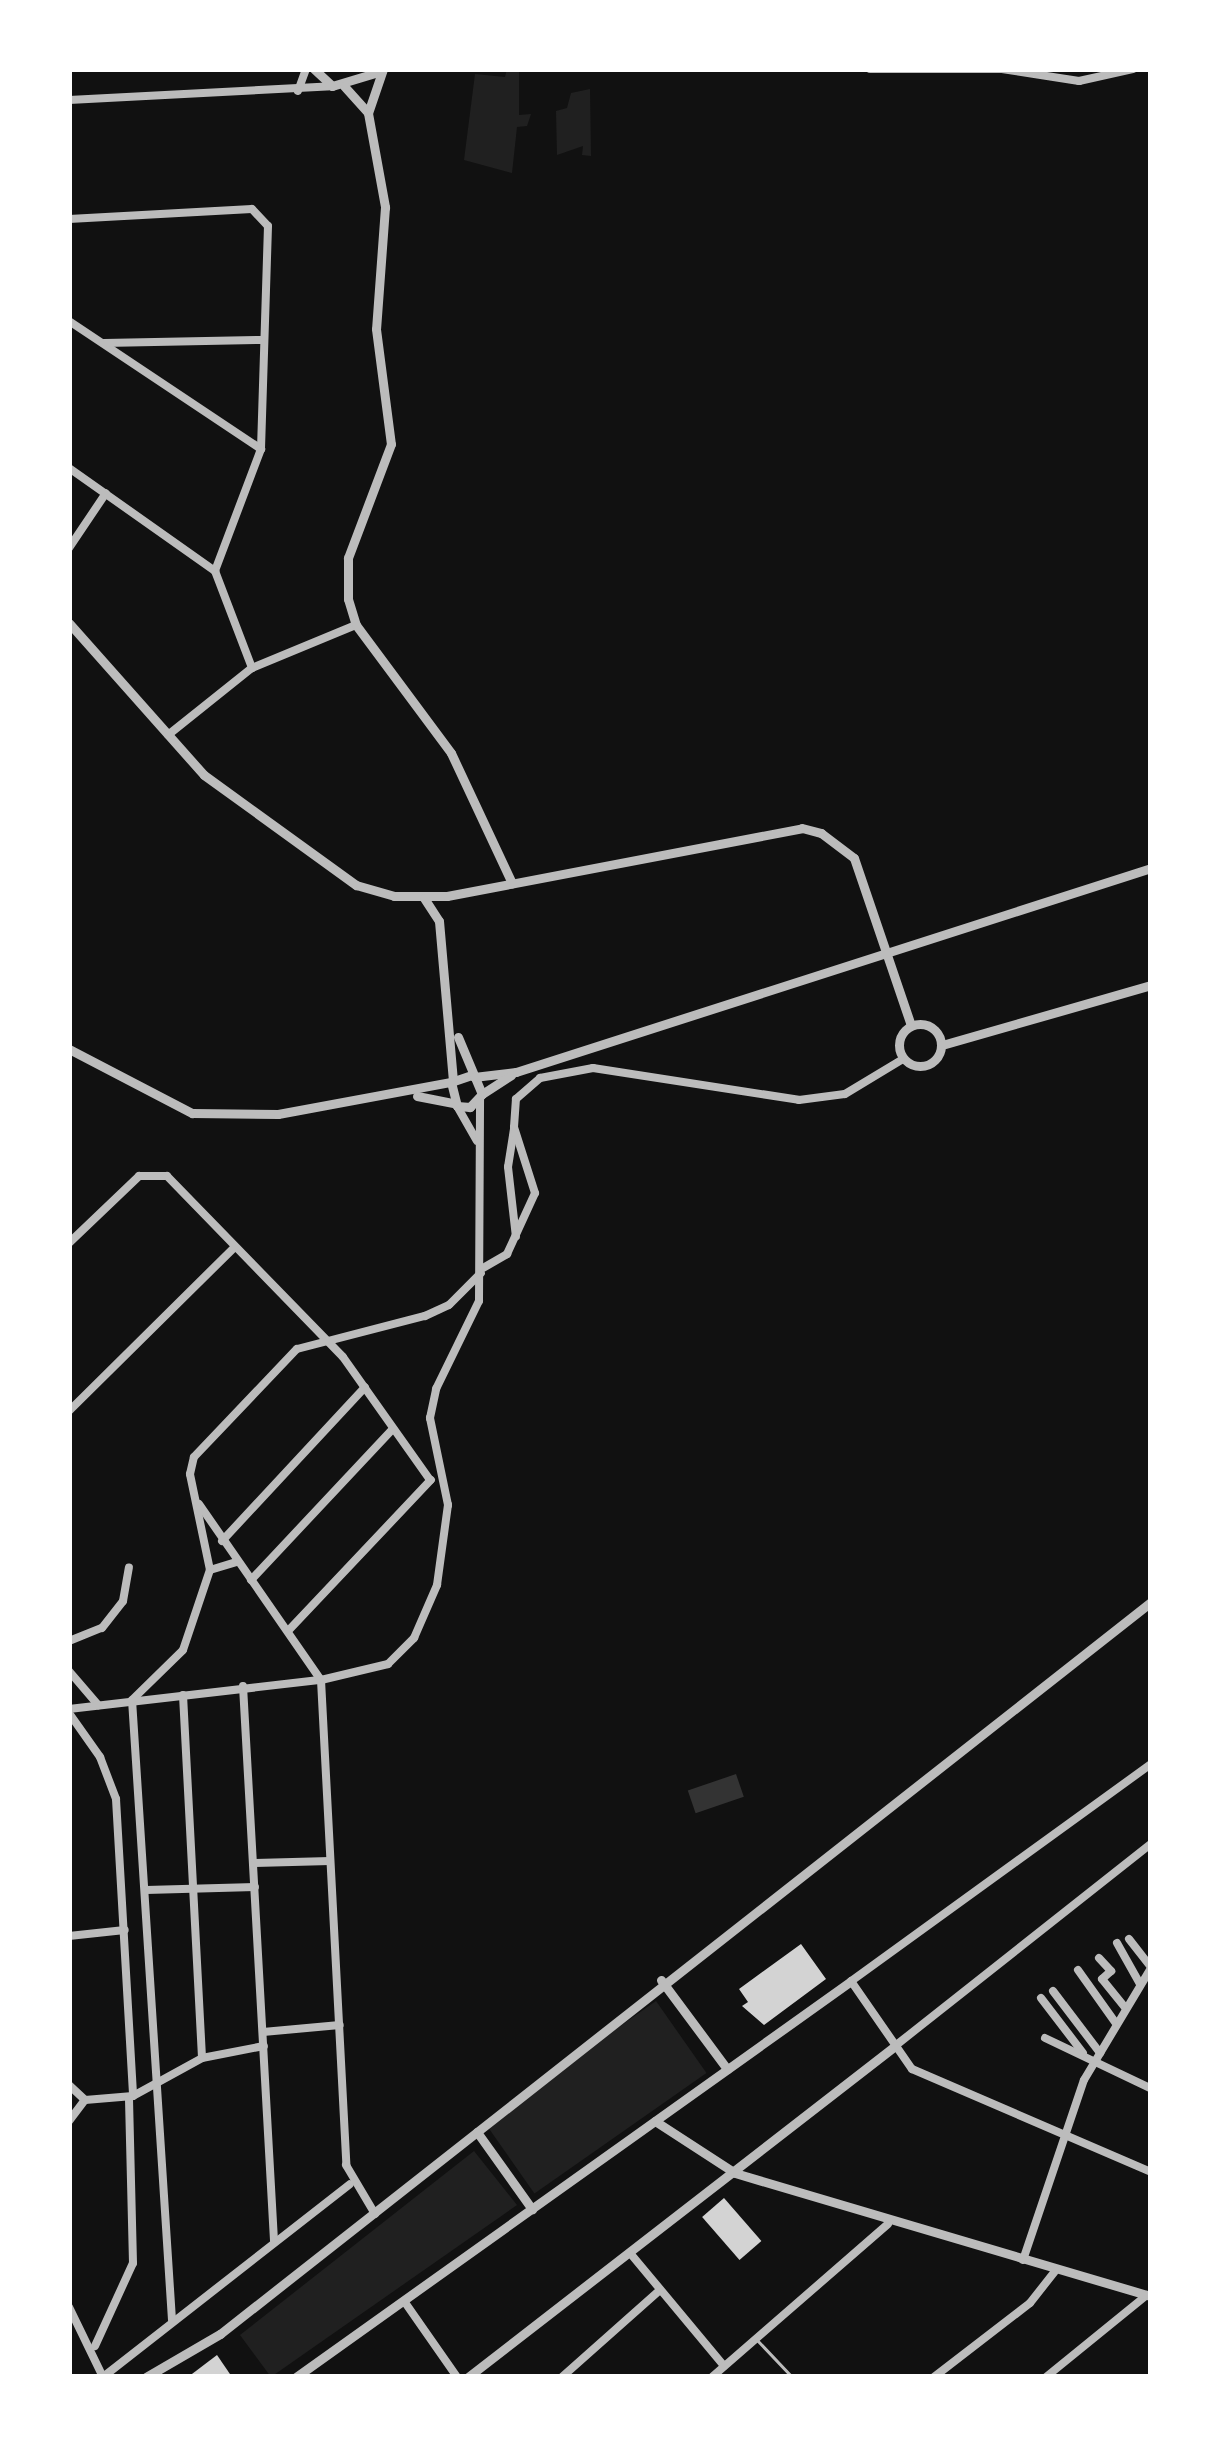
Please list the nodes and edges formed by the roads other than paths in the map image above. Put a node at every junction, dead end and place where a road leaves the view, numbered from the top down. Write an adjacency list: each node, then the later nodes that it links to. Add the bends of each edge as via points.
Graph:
1 (310, 69): 5 (street); 6 (street)
2 (870, 69): 3 (street, via 1002,69 1079,81)
3 (1133, 69)
4 (382, 70): 5 (street); 8 (street)
5 (338, 86): 6 (street); 8 (street)
6 (297, 93): 7 (street)
7 (69, 100)
8 (368, 113): 19 (street, via 385,207 376,329 391,445 345,577)
9 (69, 219): 11 (street, via 252,209 263,217)
10 (69, 320): 12 (street)
11 (262, 340): 12 (street); 13 (street)
12 (103, 343): 13 (street)
13 (261, 448): 17 (street)
14 (69, 468): 15 (street)
15 (106, 493): 16 (street); 17 (street)
16 (69, 548)
17 (215, 572): 20 (street)
18 (69, 623): 21 (street)
19 (356, 625): 20 (street); 23 (street, via 451,753)
20 (252, 668): 21 (street)
21 (166, 736): 25 (street, via 204,775 356,884)
22 (1151, 868): 33 (street)
23 (512, 883): 24 (street); 28 (street, via 802,828 821,833 854,858)
24 (447, 896): 25 (street); 26 (street)
25 (424, 898): 26 (street)
26 (439, 921): 29 (street)
27 (1151, 985): 30 (street)
28 (911, 1025): 30 (street, via 934,1029); 32 (street, via 901,1034)
29 (454, 1027): 34 (street); 35 (street)
30 (942, 1045): 32 (street, via 922,1067)
31 (69, 1049): 36 (street, via 192,1113 278,1114)
32 (903, 1059): 39 (street, via 845,1094 799,1100 593,1068 566,1071 540,1078 516,1099)
33 (516, 1072): 34 (street); 37 (street)
34 (472, 1076): 35 (street); 37 (street)
35 (452, 1081): 36 (street); 38 (street)
36 (411, 1095): 38 (street)
37 (481, 1096): 38 (street); 40 (street)
38 (455, 1104): 40 (street)
39 (514, 1127): 41 (street, via 508,1166); 41 (street, via 535,1192)
40 (479, 1144): 44 (street)
41 (516, 1237): 44 (street)
42 (69, 1243): 43 (street, via 139,1176 166,1176)
43 (235, 1247): 45 (street); 47 (street)
44 (482, 1271): 45 (street, via 449,1305 424,1316); 49 (street, via 479,1301 430,1418)
45 (325, 1338): 46 (street); 51 (street, via 297,1349 206,1442 190,1474)
46 (365, 1387): 48 (street); 52 (street)
47 (69, 1411)
48 (392, 1430): 50 (street); 56 (street)
49 (440, 1474): 50 (street); 61 (street, via 448,1505 437,1585 414,1638 388,1664)
50 (430, 1480): 58 (street)
51 (194, 1497): 52 (street); 55 (street)
52 (222, 1541): 53 (street)
53 (238, 1562): 55 (street); 56 (street)
54 (129, 1568): 59 (street, via 122,1601 102,1628)
55 (210, 1570): 64 (street, via 183,1650)
56 (250, 1580): 58 (street)
57 (1151, 1602): 82 (street)
58 (288, 1631): 61 (street)
59 (69, 1641)
60 (69, 1671): 65 (street)
61 (321, 1680): 62 (street); 70 (street)
62 (243, 1686): 63 (street); 71 (street)
63 (183, 1695): 64 (street); 74 (street)
64 (132, 1700): 65 (street); 73 (street)
65 (98, 1705): 66 (street)
66 (69, 1711): 75 (street, via 116,1799)
67 (1151, 1765): 83 (street)
68 (1148, 1846): 69 (street); 93 (street)
69 (1151, 1860)
70 (330, 1861): 71 (street); 89 (street)
71 (255, 1863): 72 (street)
72 (255, 1887): 74 (street); 90 (street)
73 (146, 1890): 74 (street); 100 (street)
74 (194, 1890): 96 (street)
75 (125, 1930): 76 (street); 101 (street)
76 (69, 1936)
77 (1129, 1939): 81 (street)
78 (1117, 1943): 84 (street)
79 (1100, 1958): 87 (street, via 1111,1971 1102,1978)
80 (1078, 1970): 88 (street)
81 (1150, 1972): 84 (street)
82 (661, 1980): 97 (street); 106 (street)
83 (851, 1981): 93 (street); 97 (street)
84 (1140, 1984): 87 (street)
85 (1053, 1991): 95 (street)
86 (1042, 1998): 94 (street)
87 (1125, 2007): 88 (street)
88 (1115, 2022): 95 (street)
89 (340, 2025): 90 (street); 110 (street)
90 (262, 2032): 92 (street)
91 (1046, 2038): 94 (street)
92 (264, 2046): 96 (street); 114 (street)
93 (895, 2046): 107 (street, via 912,2069); 109 (street)
94 (1084, 2054): 95 (street)
95 (1097, 2057): 99 (street); 107 (street)
96 (202, 2058): 100 (street)
97 (727, 2069): 105 (street)
98 (69, 2085): 102 (street)
99 (1150, 2086): 103 (lane)
100 (154, 2089): 101 (street); 122 (street)
101 (131, 2096): 102 (street); 124 (street, via 133,2264)
102 (86, 2100): 104 (street)
103 (1145, 2100)
104 (69, 2121)
105 (655, 2121): 109 (street); 111 (street)
106 (477, 2132): 111 (street); 112 (street)
107 (1060, 2135): 108 (street); 116 (street)
108 (1151, 2172)
109 (735, 2173): 113 (street); 115 (street)
110 (350, 2184): 112 (street); 114 (street)
111 (532, 2209): 120 (street)
112 (374, 2214): 127 (street, via 220,2335)
113 (888, 2224): 116 (street); 123 (street)
114 (274, 2241): 122 (street)
115 (630, 2253): 118 (street); 130 (street)
116 (1023, 2262): 117 (street)
117 (1055, 2270): 119 (street); 134 (street, via 1030,2303)
118 (660, 2290): 125 (street); 131 (street)
119 (1149, 2295): 135 (street)
120 (404, 2301): 128 (street); 129 (street)
121 (69, 2306): 124 (street)
122 (172, 2320): 126 (street)
123 (755, 2338): 125 (street); 133 (lane)
124 (94, 2347): 126 (street)
125 (724, 2366): 132 (street)
126 (104, 2377)
127 (146, 2377)
128 (296, 2377)
129 (457, 2377)
130 (468, 2377)
131 (562, 2377)
132 (712, 2377)
133 (792, 2377)
134 (934, 2377)
135 (1046, 2377)

